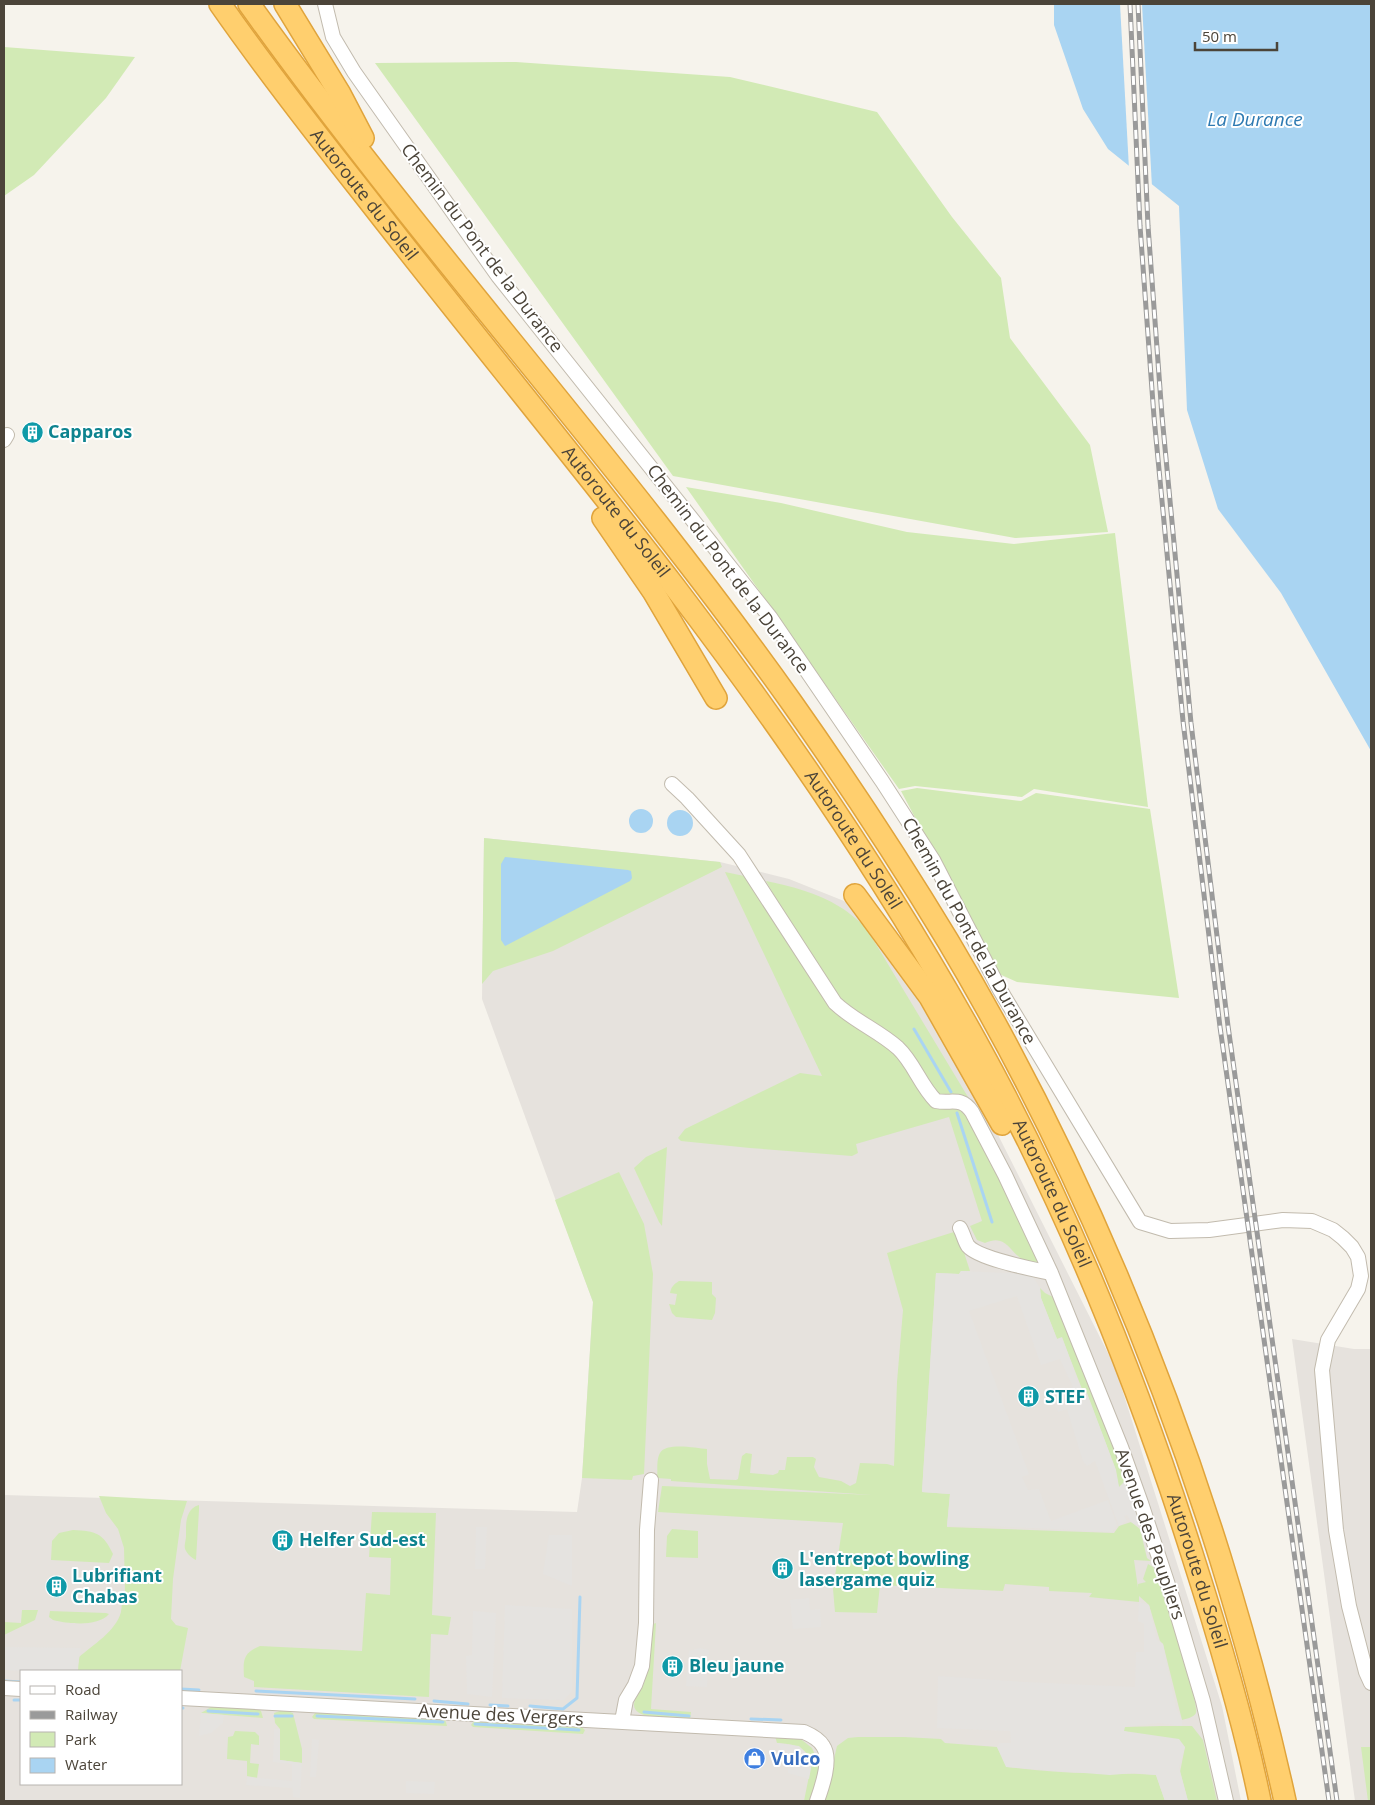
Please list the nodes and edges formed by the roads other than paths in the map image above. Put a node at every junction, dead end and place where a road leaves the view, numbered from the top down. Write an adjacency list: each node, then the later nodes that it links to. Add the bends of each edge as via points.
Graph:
1 (220, 4): 6 (highway, Autoroute du Soleil, via 261,62)
2 (249, 4): 5 (highway, Autoroute du Soleil)
3 (285, 4): 5 (highway, via 340,94)
4 (324, 4): 14 (street, Chemin du Pont de la Durance, via 333,37 354,72 498,276 770,618 882,781 933,860 1000,990 1140,1222 1170,1231 1209,1230 1283,1220 1312,1221 1333,1230 1352,1247 1358,1257 1361,1276 1358,1289 1328,1340 1322,1370 1336,1530 1349,1606)
5 (392, 191): 22 (highway, Autoroute du Soleil, via 700,578 791,702 896,857 999,1033 1092,1218 1150,1354 1196,1482 1248,1649)
6 (525, 398): 7 (highway, via 653,591); 12 (highway, Autoroute du Soleil, via 687,604 824,793 871,865 987,1062 1056,1199)
7 (716, 698)
8 (672, 784): 11 (street, Avenue des Peupliers, via 739,856 835,1003 897,1047 936,1101 966,1104 1005,1175)
9 (856, 895): 12 (highway, via 930,997 992,1103 1089,1297)
10 (960, 1228): 11 (street, via 969,1247 978,1252 998,1261)
11 (1051, 1273): 20 (street, Avenue des Peupliers, via 1142,1503 1203,1701)
12 (1115, 1335): 21 (highway, Autoroute du Soleil, via 1173,1494 1227,1664)
13 (651, 1480): 18 (street, via 642,1666 626,1700)
14 (1371, 1682)
15 (4, 1688): 16 (street)
16 (20, 1689)
17 (182, 1698): 18 (street, Avenue des Vergers)
18 (622, 1721): 19 (street, Avenue des Vergers, via 804,1732 818,1740 826,1756 825,1776)
19 (817, 1801)
20 (1226, 1801)
21 (1260, 1801)
22 (1285, 1801)

